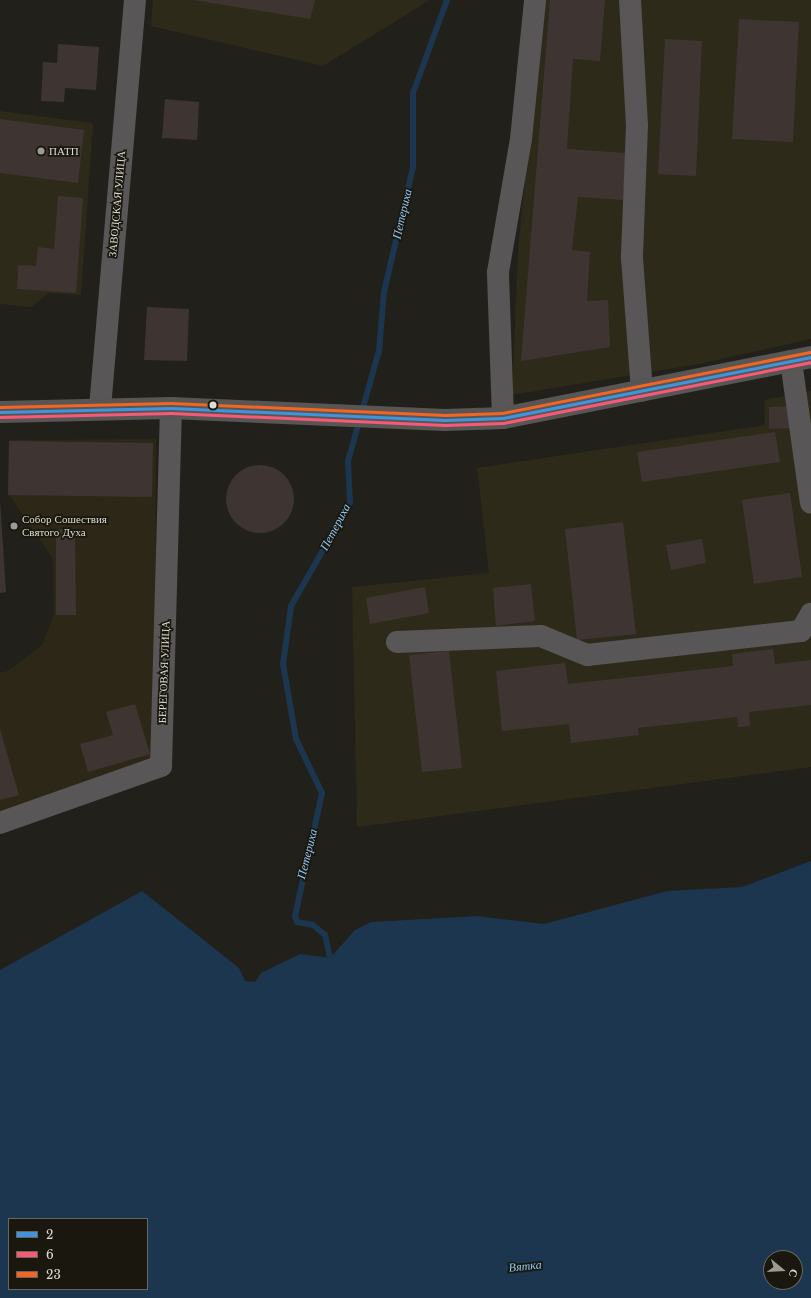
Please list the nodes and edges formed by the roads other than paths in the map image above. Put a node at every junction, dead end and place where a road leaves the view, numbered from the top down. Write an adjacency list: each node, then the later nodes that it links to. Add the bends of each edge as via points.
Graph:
1 (135, 0): 6 (street, ЗАВОДСКАЯ УЛИЦА)
2 (535, 0): 9 (street, via 521,139 498,272)
3 (630, 0): 5 (street, via 637,125 632,258)
4 (801, 359): 5 (main road); 10 (street)
5 (642, 391): 9 (main road)
6 (100, 408): 7 (main road); 8 (main road)
7 (171, 408): 9 (main road, via 445,420); 13 (street, БЕРЕГОВАЯ УЛИЦА, via 161,766)
8 (0, 412)
9 (503, 418)
10 (811, 503)
11 (811, 614): 12 (street, via 801,630 587,655 541,636)
12 (397, 642)
13 (0, 823)

